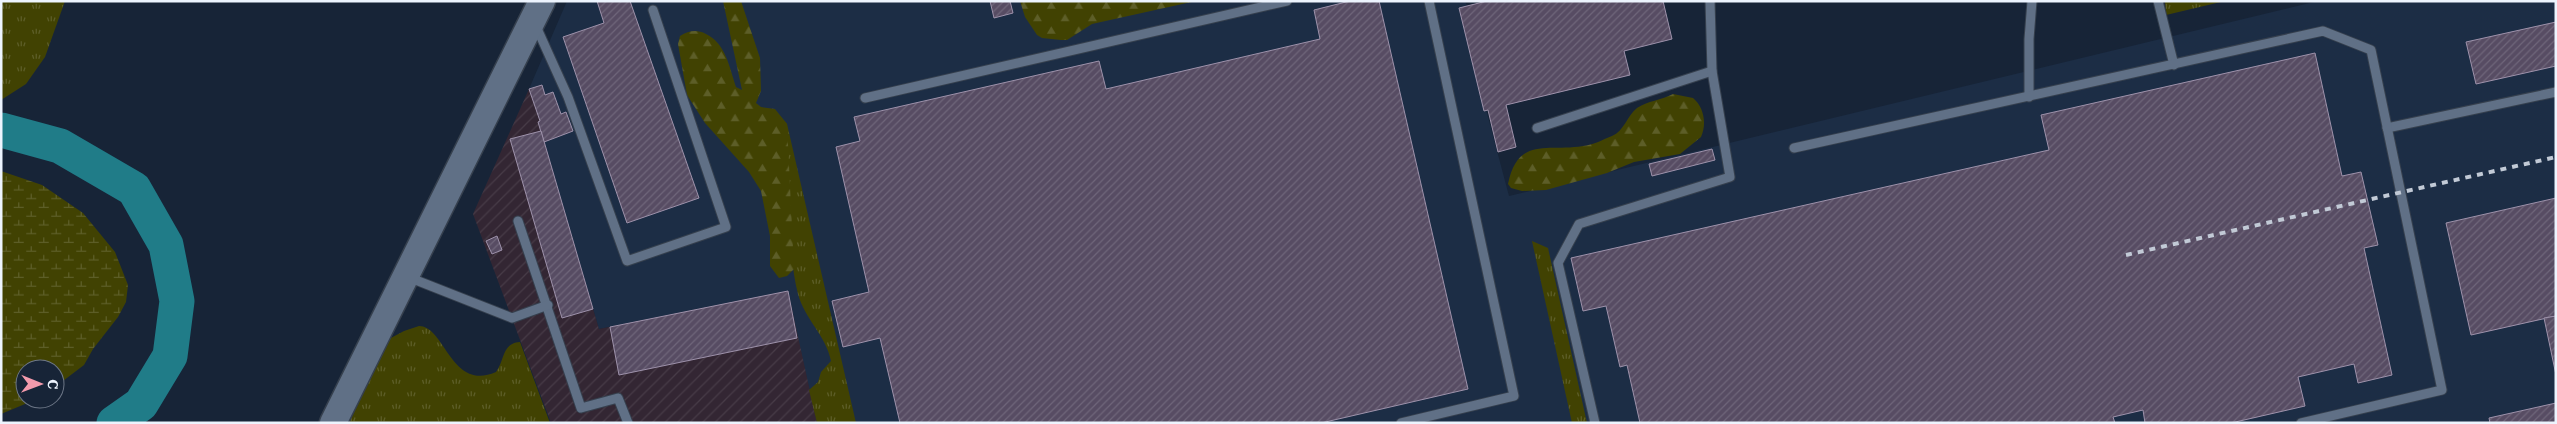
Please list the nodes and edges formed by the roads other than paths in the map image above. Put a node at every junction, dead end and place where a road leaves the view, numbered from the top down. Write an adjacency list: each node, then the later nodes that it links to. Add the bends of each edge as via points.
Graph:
1 (1287, 1): 12 (lane)
2 (1428, 1): 21 (lane, via 1514,396)
3 (1710, 1): 9 (lane)
4 (2032, 1): 11 (lane)
5 (2158, 1): 8 (lane)
6 (538, 10): 7 (lane, via 627,261 726,227); 17 (street)
7 (653, 10)
8 (2174, 65): 11 (lane); 14 (lane, via 2323,31 2370,50)
9 (1712, 70): 13 (lane); 22 (lane, via 1730,177 1579,224 1558,263)
10 (2556, 92): 14 (lane)
11 (2029, 97): 15 (lane)
12 (865, 98)
13 (1537, 128)
14 (2387, 128): 23 (lane, via 2442,390)
15 (1794, 148)
16 (518, 221): 18 (lane)
17 (405, 276): 18 (lane, via 512,318); 19 (street)
18 (548, 305): 20 (lane, via 581,408 618,398)
19 (332, 423)
20 (628, 423)
21 (1401, 423)
22 (1595, 423)
23 (2301, 423)

